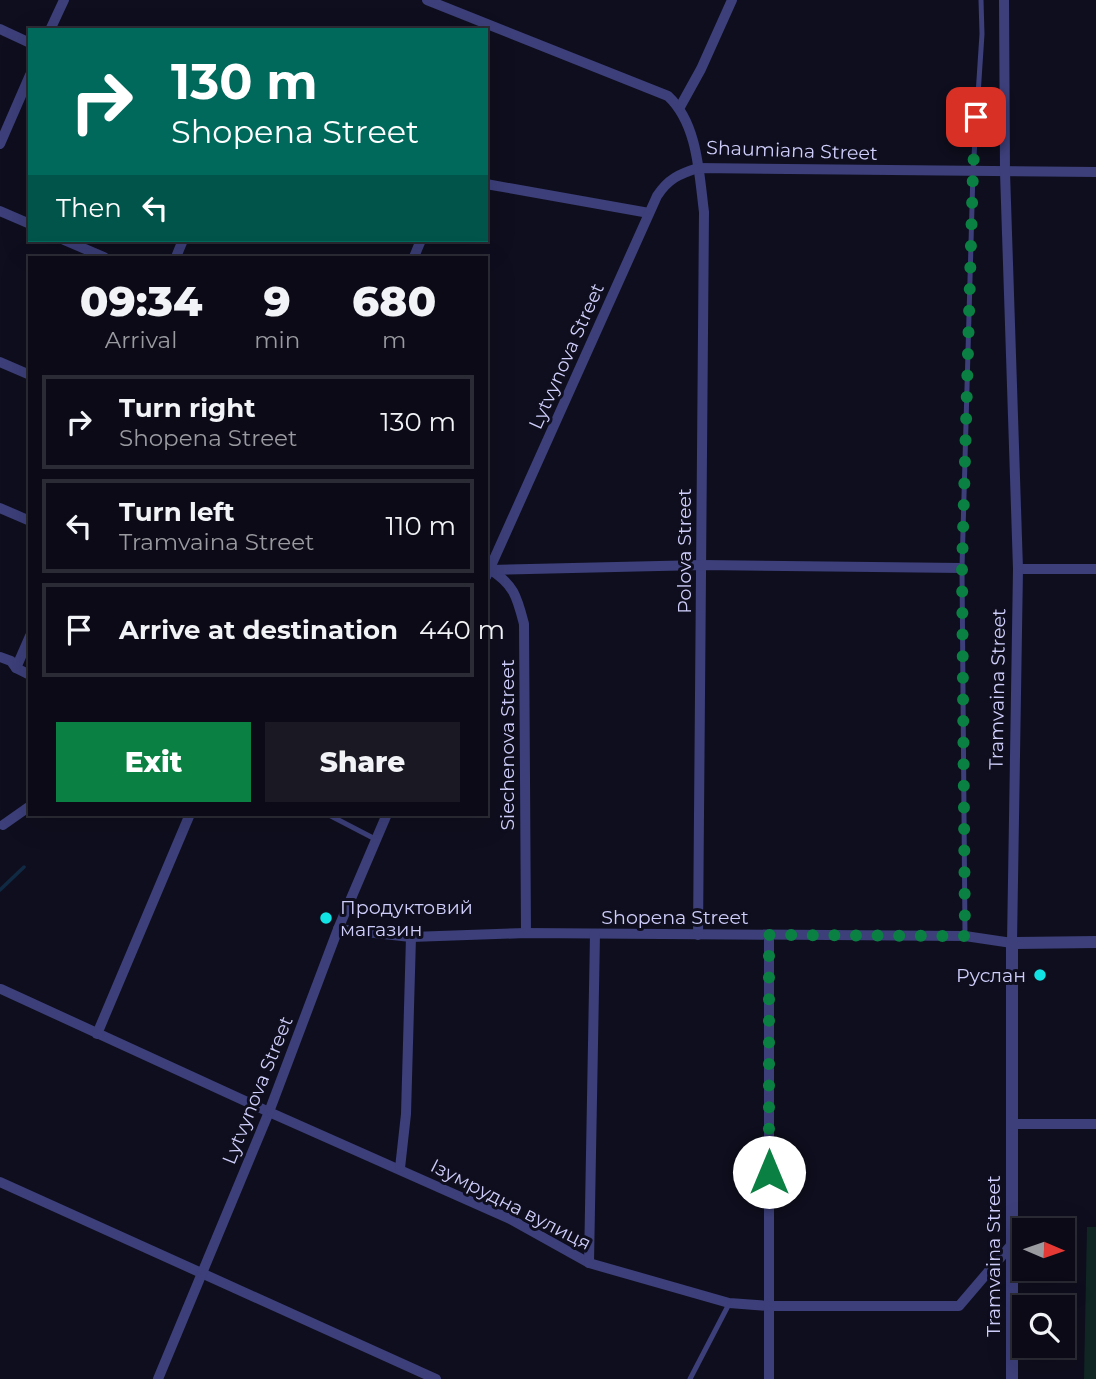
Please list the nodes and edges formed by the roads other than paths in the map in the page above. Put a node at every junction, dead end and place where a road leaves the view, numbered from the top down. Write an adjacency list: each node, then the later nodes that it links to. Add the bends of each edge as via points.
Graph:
1 (64, 0): 6 (street)
2 (427, 0): 10 (street, via 668,96)
3 (732, 0): 10 (street)
4 (981, 0): 13 (lane, Tramvaina Street)
5 (1004, 0): 14 (street, Tramvaina Street)
6 (51, 28)
7 (0, 29): 8 (street)
8 (28, 42)
9 (28, 80): 11 (street)
10 (680, 107): 12 (street, Shaumiana Street)
11 (0, 144)
12 (698, 167): 13 (street, Shaumiana Street); 18 (street, Lytvynova Street, via 666,182); 26 (street, Polova Street, via 704,212)
13 (973, 171): 14 (street, Shaumiana Street); 27 (lane, Tramvaina Street)
14 (1005, 172): 15 (street, Shaumiana Street); 28 (street, Tramvaina Street)
15 (1096, 172)
16 (488, 184): 18 (street)
17 (0, 211): 19 (street)
18 (649, 213): 30 (street, Lytvynova Street)
19 (28, 223)
20 (69, 242): 21 (street)
21 (102, 256)
22 (0, 362): 23 (street)
23 (28, 374)
24 (0, 508): 25 (street)
25 (28, 520)
26 (702, 565): 27 (street); 30 (street); 44 (street, Polova Street)
27 (962, 568): 46 (lane, Tramvaina Street)
28 (1018, 569): 29 (street); 49 (street, Tramvaina Street)
29 (1096, 569)
30 (488, 572): 42 (street, Siechenova Street, via 507,580 524,624)
31 (28, 641): 33 (street)
32 (0, 657): 33 (street)
33 (16, 668): 34 (street)
34 (28, 674)
35 (28, 807): 39 (street)
36 (189, 816): 51 (street)
37 (331, 816): 40 (lane)
38 (386, 816): 40 (street, Lytvynova Street)
39 (3, 825)
40 (377, 840): 41 (street, Lytvynova Street)
41 (338, 929): 47 (street, Shopena Street); 52 (street, Lytvynova Street)
42 (526, 933): 43 (street, Shopena Street); 47 (street, Shopena Street)
43 (595, 934): 44 (street, Shopena Street); 59 (street)
44 (698, 935): 45 (street, Shopena Street)
45 (769, 935): 46 (street, Shopena Street); 63 (street)
46 (965, 936): 49 (street, Shopena Street)
47 (411, 937): 55 (street)
48 (1096, 942): 49 (street)
49 (1012, 943): 53 (street, Tramvaina Street)
50 (1, 989): 51 (street, Ізумрудна вулиця)
51 (97, 1034): 52 (street, Ізумрудна вулиця)
52 (269, 1112): 55 (street, Ізумрудна вулиця); 60 (street, Lytvynova Street)
53 (1012, 1124): 54 (street); 57 (street, Tramvaina Street)
54 (1096, 1124)
55 (400, 1168): 59 (street, Ізумрудна вулиця, via 510,1219)
56 (0, 1182): 60 (street)
57 (1012, 1218)
58 (1012, 1244): 63 (street, Ізумрудна вулиця, via 959,1306)
59 (589, 1263): 62 (street, Ізумрудна вулиця)
60 (201, 1273): 64 (street, Lytvynova Street); 65 (street)
61 (1012, 1281): 68 (street, Tramvaina Street)
62 (729, 1303): 63 (street, Ізумрудна вулиця); 66 (lane)
63 (769, 1306): 67 (street)
64 (158, 1379)
65 (436, 1379)
66 (690, 1379)
67 (769, 1379)
68 (1012, 1379)

